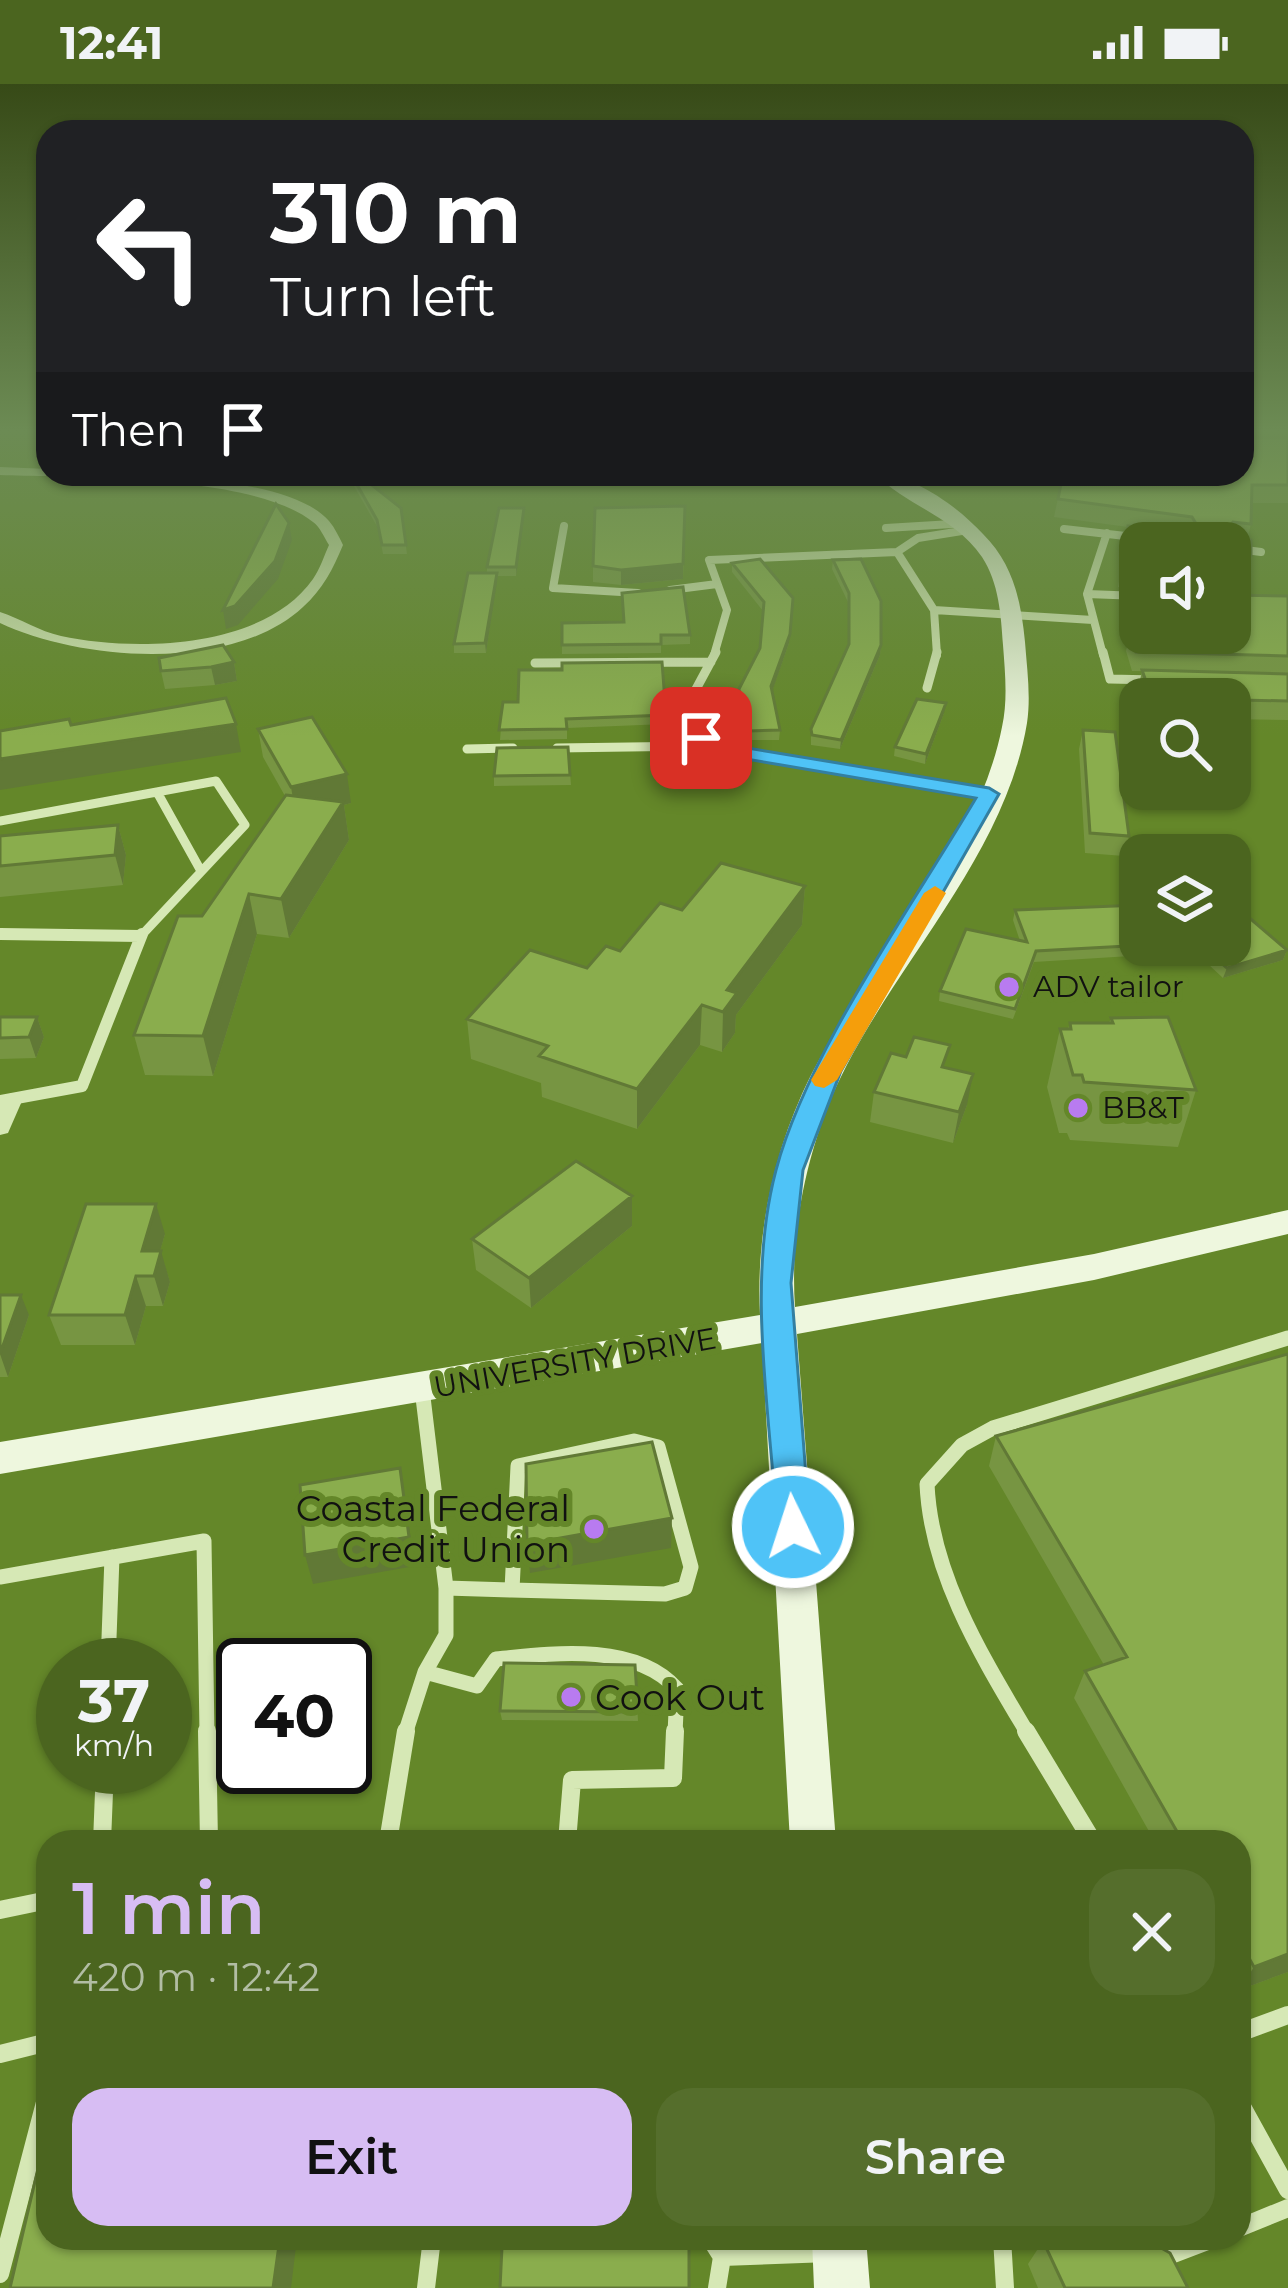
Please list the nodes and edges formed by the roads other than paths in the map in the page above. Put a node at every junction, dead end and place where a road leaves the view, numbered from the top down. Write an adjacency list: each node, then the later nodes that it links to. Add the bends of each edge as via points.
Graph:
1 (331, 531): 15 (street, via 336,545 316,593 218,638 95,647)
2 (563, 531): 11 (lane, via 553,588 608,595)
3 (945, 531): 9 (lane)
4 (968, 531): 16 (street, via 998,568)
5 (1084, 531): 6 (lane)
6 (1107, 533): 7 (lane); 12 (lane)
7 (1119, 535)
8 (1251, 551): 10 (lane)
9 (897, 552): 11 (lane, via 709,560); 14 (lane)
10 (1261, 552)
11 (717, 584): 18 (lane, via 727,610)
12 (1087, 594): 13 (lane); 17 (lane)
13 (1119, 595)
14 (934, 610): 16 (lane); 21 (lane, via 938,664)
15 (0, 617)
16 (1012, 617): 17 (lane); 25 (street, via 1013,733)
17 (1094, 620): 20 (lane, via 1110,679)
18 (711, 662): 19 (lane); 22 (lane, via 695,691)
19 (535, 663)
20 (1119, 679)
21 (927, 688)
22 (700, 746): 23 (lane); 25 (lane)
23 (467, 749)
24 (157, 792): 26 (lane); 27 (lane); 27 (lane, via 216,781 245,825)
25 (989, 794): 33 (street, via 807,1117 781,1212)
26 (0, 821)
27 (201, 871): 29 (lane)
28 (0, 934): 29 (lane)
29 (140, 936): 30 (lane, via 82,1086)
30 (5, 1101): 31 (street)
31 (0, 1127)
32 (1288, 1222): 33 (street, UNIVERSITY DRIVE)
33 (779, 1328): 35 (street, UNIVERSITY DRIVE); 48 (street)
34 (1288, 1338): 49 (lane, via 993,1428 962,1445 927,1484 927,1527 945,1575)
35 (422, 1389): 36 (street, UNIVERSITY DRIVE); 39 (lane)
36 (0, 1458)
37 (112, 1557): 38 (lane); 41 (lane); 45 (lane, via 204,1541)
38 (0, 1576)
39 (446, 1588): 40 (lane); 42 (lane, via 446,1635)
40 (512, 1590): 40 (lane, via 685,1588 691,1567 658,1447 634,1441 518,1466)
41 (109, 1638)
42 (425, 1672): 46 (lane, via 401,1748); 47 (lane, via 477,1686 486,1666 511,1658 636,1659 677,1689 673,1778 572,1780)
43 (104, 1794): 44 (lane)
44 (102, 1830)
45 (209, 1830)
46 (390, 1830)
47 (568, 1830)
48 (812, 1830)
49 (1086, 1830)
50 (36, 1902): 51 (lane)
51 (0, 1910)
52 (1288, 2015): 53 (lane)
53 (1251, 2029)
54 (36, 2045): 55 (lane)
55 (0, 2054)
56 (1251, 2123): 58 (lane)
57 (36, 2136): 68 (lane)
58 (1288, 2190)
59 (1288, 2208): 60 (lane)
60 (1251, 2223)
61 (431, 2250): 69 (lane)
62 (716, 2250): 70 (lane)
63 (747, 2250): 66 (lane)
64 (1002, 2250): 71 (lane)
65 (1183, 2250): 67 (lane)
66 (840, 2259)
67 (1148, 2263)
68 (0, 2274)
69 (426, 2288)
70 (717, 2288)
71 (1004, 2288)

